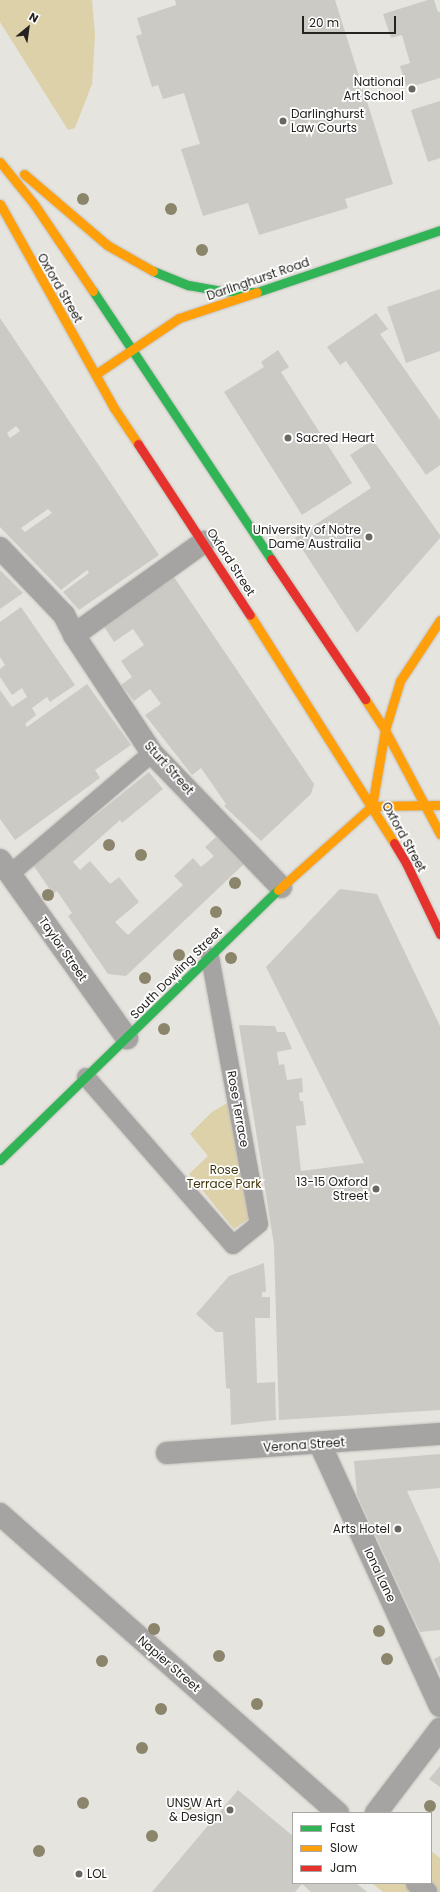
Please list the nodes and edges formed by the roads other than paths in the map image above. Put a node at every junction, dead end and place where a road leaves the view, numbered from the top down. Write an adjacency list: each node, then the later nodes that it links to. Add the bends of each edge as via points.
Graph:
1 (0, 151): 5 (main road, via 30,181 107,246 156,274 188,285 221,291)
2 (0, 162): 6 (main road, Oxford Street, via 34,204)
3 (0, 204): 7 (main road, Oxford Street)
4 (440, 230): 5 (main road, Darlinghurst Road)
5 (256, 292): 6 (main road, Darlinghurst Road, via 179,318)
6 (132, 350): 7 (main road, Darlinghurst Road); 12 (main road, Oxford Street)
7 (96, 374): 8 (main road, Oxford Street, via 114,408)
8 (204, 542): 11 (street); 15 (main road, Oxford Street)
9 (0, 548): 11 (street, Sturt Street, via 64,615)
10 (440, 620): 12 (main road, via 400,681)
11 (74, 635): 13 (street, Sturt Street)
12 (384, 730): 15 (main road); 16 (main road, Oxford Street)
13 (152, 753): 18 (lane); 19 (street, Sturt Street)
14 (440, 805): 16 (main road)
15 (372, 806): 16 (main road); 19 (main road, South Dowling Street); 20 (main road, Oxford Street, via 406,863)
16 (425, 806): 17 (main road, Oxford Street)
17 (440, 834)
18 (5, 867): 22 (street, Taylor Street)
19 (281, 887): 21 (main road, South Dowling Street)
20 (440, 934)
21 (210, 956): 22 (main road, South Dowling Street); 23 (lane, Rose Terrace, via 259,1224 233,1244)
22 (127, 1038): 23 (main road, South Dowling Street)
23 (86, 1077): 24 (main road, South Dowling Street)
24 (0, 1160)
25 (440, 1434): 26 (street, Verona Street)
26 (320, 1444): 27 (street, Verona Street); 29 (street, Iona Lane)
27 (167, 1453)
28 (0, 1514): 31 (street, Napier Street)
29 (440, 1706)
30 (440, 1729): 32 (street)
31 (337, 1812)
32 (377, 1812)
33 (414, 1884): 35 (street)
34 (416, 1884): 36 (street)
35 (406, 1892)
36 (426, 1892)

